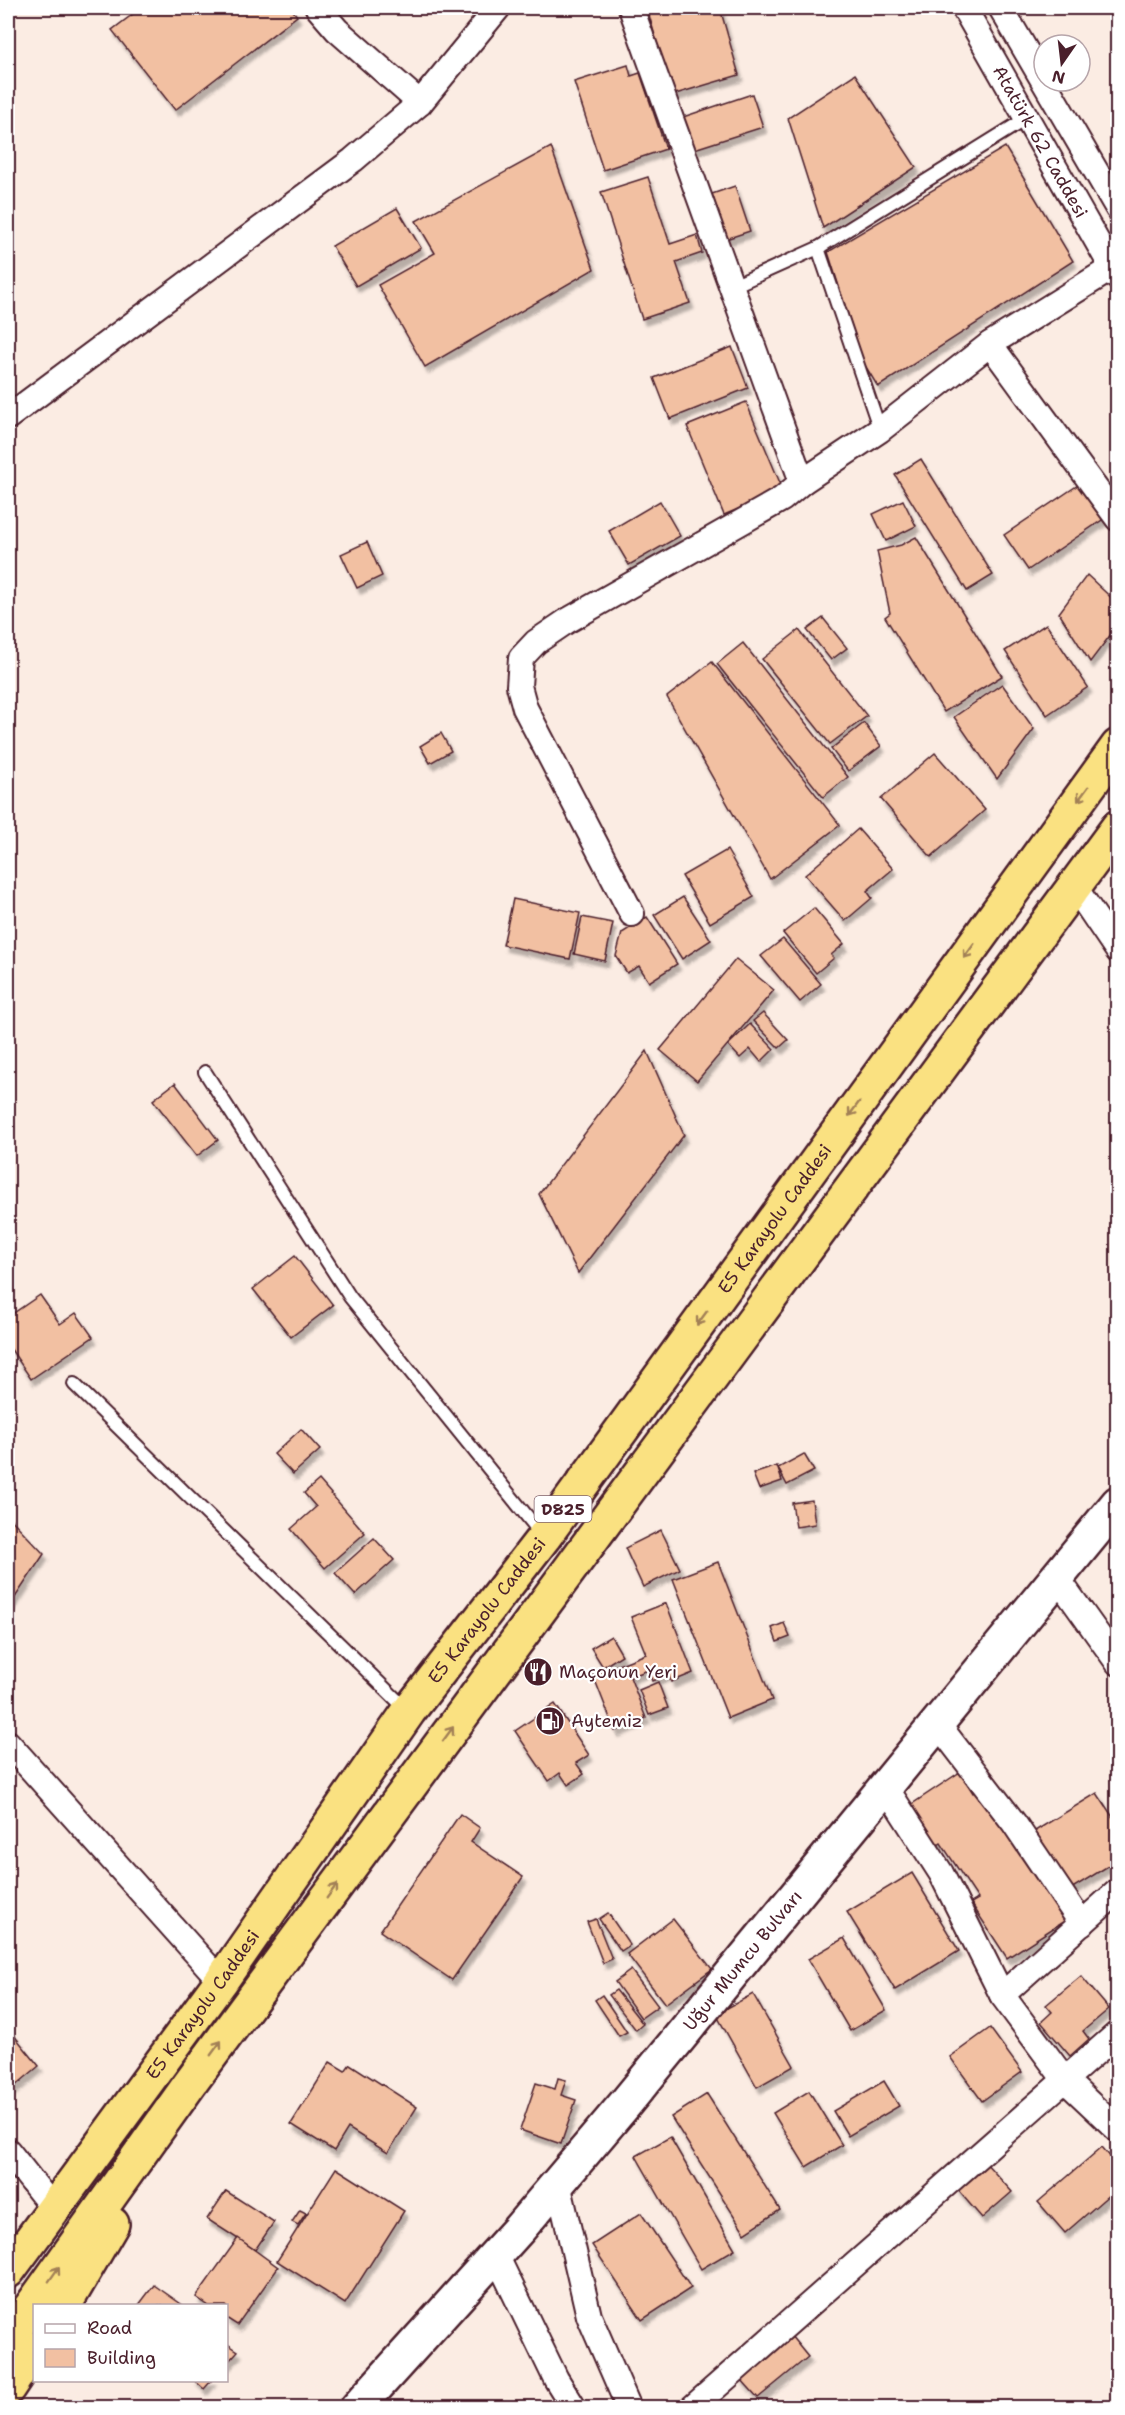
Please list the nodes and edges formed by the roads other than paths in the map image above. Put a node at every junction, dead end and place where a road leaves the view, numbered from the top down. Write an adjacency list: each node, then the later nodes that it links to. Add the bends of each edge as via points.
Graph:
1 (318, 8): 6 (street, via 337,30)
2 (498, 8): 6 (street)
3 (631, 8): 12 (street)
4 (964, 8): 7 (street, Atatürk 62 Caddesi)
5 (1001, 8): 8 (street, Atatürk 62 Caddesi)
6 (420, 103): 14 (street, via 352,160)
7 (1027, 118): 10 (lane); 11 (street, Atatürk 62 Caddesi)
8 (1110, 178): 9 (street, Atatürk 62 Caddesi)
9 (1118, 209)
10 (818, 248): 12 (lane); 15 (lane)
11 (1115, 273): 13 (street)
12 (731, 286): 16 (street)
13 (990, 344): 15 (street); 17 (street)
14 (8, 417)
15 (880, 430): 16 (street)
16 (802, 482): 21 (street, via 782,499 567,621 536,642 521,658 519,686 525,708)
17 (1118, 519)
18 (1118, 746): 26 (highway, E5 Karayolu Caddesi / D825, one-way to 26)
19 (1118, 827): 20 (highway, E5 Karayolu Caddesi / D825)
20 (1074, 886): 22 (street); 39 (highway, E5 Karayolu Caddesi / D825, one-way to 20)
21 (632, 914)
22 (1118, 951)
23 (205, 1072): 26 (lane, via 350,1297)
24 (74, 1384): 29 (lane)
25 (1118, 1503): 27 (street, Uğur Mumcu Bulvarı)
26 (544, 1537): 29 (highway, E5 Karayolu Caddesi / D825)
27 (1056, 1576): 28 (street); 30 (street, Uğur Mumcu Bulvarı)
28 (1118, 1663)
29 (408, 1711): 35 (highway, E5 Karayolu Caddesi / D825)
30 (937, 1723): 32 (street, Uğur Mumcu Bulvarı); 34 (street, via 1014,1823)
31 (8, 1743): 35 (street)
32 (885, 1786): 36 (street, via 941,1873); 42 (street, Uğur Mumcu Bulvarı)
33 (1118, 1891): 34 (street)
34 (1082, 1923): 36 (street)
35 (221, 1981): 43 (highway, E5 Karayolu Caddesi / D825)
36 (1002, 1995): 38 (street)
37 (1118, 2033): 38 (street)
38 (1065, 2080): 40 (street); 54 (street)
39 (189, 2085): 47 (highway); 48 (highway, E5 Karayolu Caddesi / D825, one-way to 39)
40 (1118, 2130)
41 (8, 2151): 43 (street)
42 (558, 2183): 44 (street, Uğur Mumcu Bulvarı); 53 (street, via 588,2316)
43 (53, 2208): 45 (highway); 46 (highway, E5 Karayolu Caddesi / D825)
44 (495, 2253): 51 (street, Uğur Mumcu Bulvarı); 52 (street)
45 (8, 2263)
46 (8, 2271)
47 (65, 2304)
48 (8, 2339)
49 (33, 2350): 50 (highway)
50 (8, 2388)
51 (357, 2408)
52 (574, 2408)
53 (629, 2408)
54 (692, 2408)

